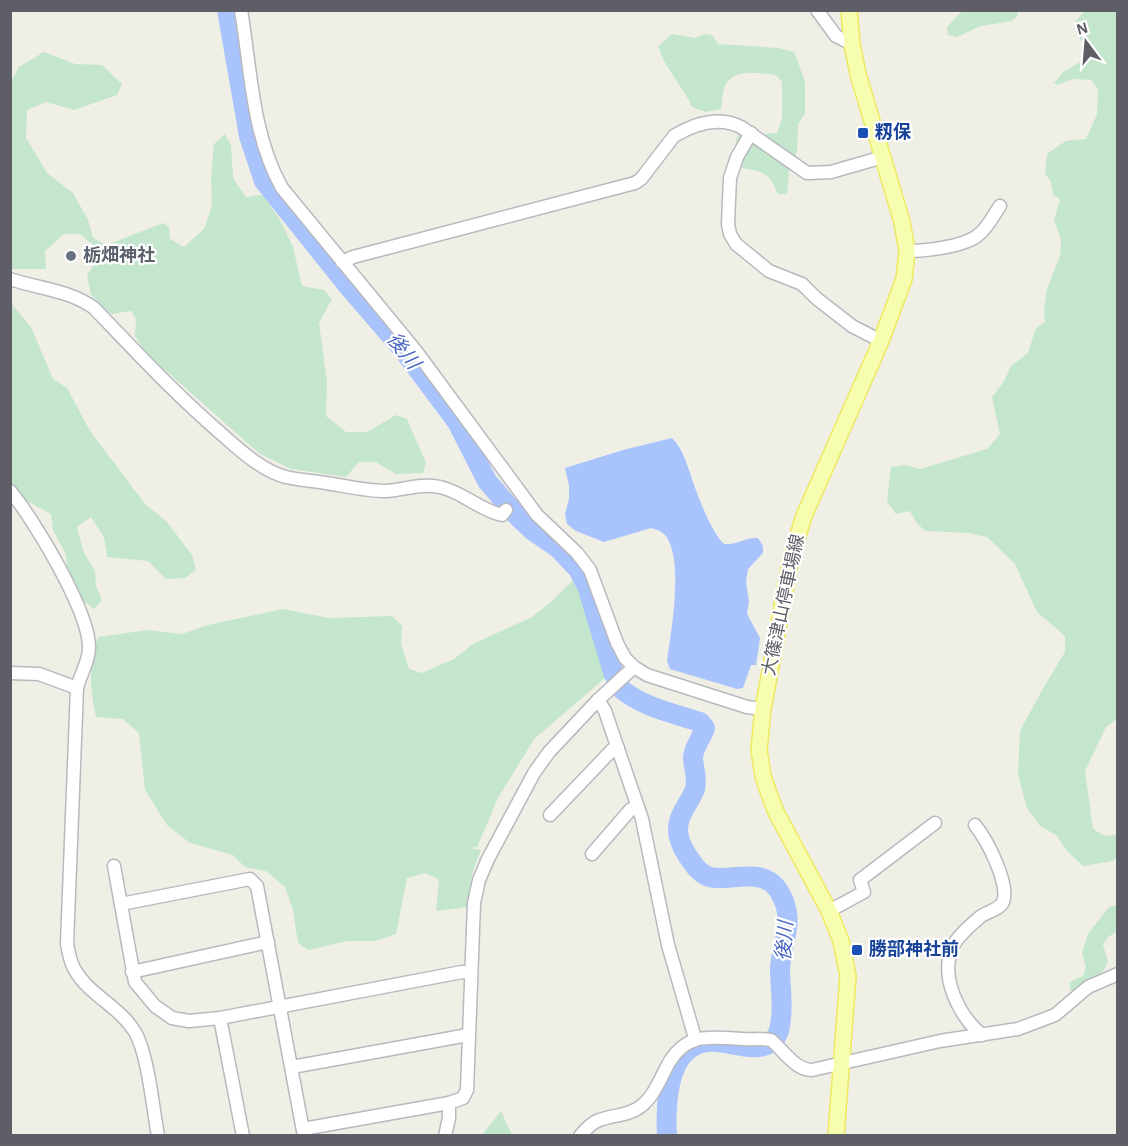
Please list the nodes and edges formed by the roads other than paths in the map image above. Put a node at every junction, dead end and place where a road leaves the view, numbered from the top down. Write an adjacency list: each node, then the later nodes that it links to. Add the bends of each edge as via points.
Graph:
1 (241, 10): 9 (street, via 270,166 282,188)
2 (817, 10): 4 (street, via 836,36)
3 (849, 10): 4 (main road, 大篠津山停車場線)
4 (852, 44): 6 (main road, 大篠津山停車場線)
5 (751, 133): 6 (street, via 807,173 831,172); 9 (street, via 723,121 701,124 674,136 635,183 352,256); 11 (street, via 730,178 728,224 736,244 769,271 802,284 852,326)
6 (883, 157): 8 (main road, 大篠津山停車場線)
7 (1000, 206): 8 (street, via 989,223 968,241)
8 (907, 251): 11 (main road, 大篠津山停車場線, via 904,279)
9 (342, 262): 14 (street, via 416,351 537,515 590,570 617,643)
10 (10, 279): 13 (street, via 82,299 213,426 244,453 284,477 374,491 426,485 458,493 494,513 502,515)
11 (881, 340): 18 (main road, 大篠津山停車場線, via 804,516 790,558)
12 (10, 491): 16 (street, via 45,541 86,629 90,647)
13 (506, 510)
14 (634, 667): 17 (street); 18 (street, via 647,675)
15 (10, 673): 16 (street, via 39,674)
16 (77, 688): 41 (street, via 67,944 74,969 85,984 118,1010 136,1033)
17 (598, 700): 19 (street); 30 (street, via 534,773 478,880)
18 (763, 709): 27 (main road, 大篠津山停車場線, via 759,750 763,776 776,812)
19 (618, 748): 20 (street); 21 (street)
20 (638, 807): 24 (street, via 631,809); 36 (street, via 668,945)
21 (550, 815)
22 (935, 823): 27 (street, via 860,880 864,892)
23 (975, 825): 35 (street, via 1001,876 1003,901 958,938 948,961 952,992)
24 (592, 854)
25 (114, 866): 26 (street)
26 (121, 904): 28 (street, via 250,879 257,886); 29 (street)
27 (829, 911): 37 (main road, 大篠津山停車場線, via 841,941 848,976)
28 (268, 942): 29 (street); 32 (street)
29 (132, 972): 33 (street, via 147,998 172,1018)
30 (471, 973): 32 (street); 34 (street)
31 (1118, 974): 35 (street, via 1088,987 1055,1014 1018,1029)
32 (280, 1006): 33 (street); 38 (street)
33 (220, 1018): 42 (street)
34 (468, 1035): 38 (street); 39 (street, via 467,1090 463,1098)
35 (982, 1035): 37 (street)
36 (695, 1038): 37 (street, via 773,1042 806,1070); 44 (street, via 671,1059 643,1105 633,1112 597,1121)
37 (843, 1062): 45 (main road, 大篠津山停車場線)
38 (292, 1067): 40 (street)
39 (449, 1103): 40 (street); 43 (street)
40 (304, 1132)
41 (158, 1136)
42 (243, 1136)
43 (445, 1136)
44 (580, 1136)
45 (836, 1136)

